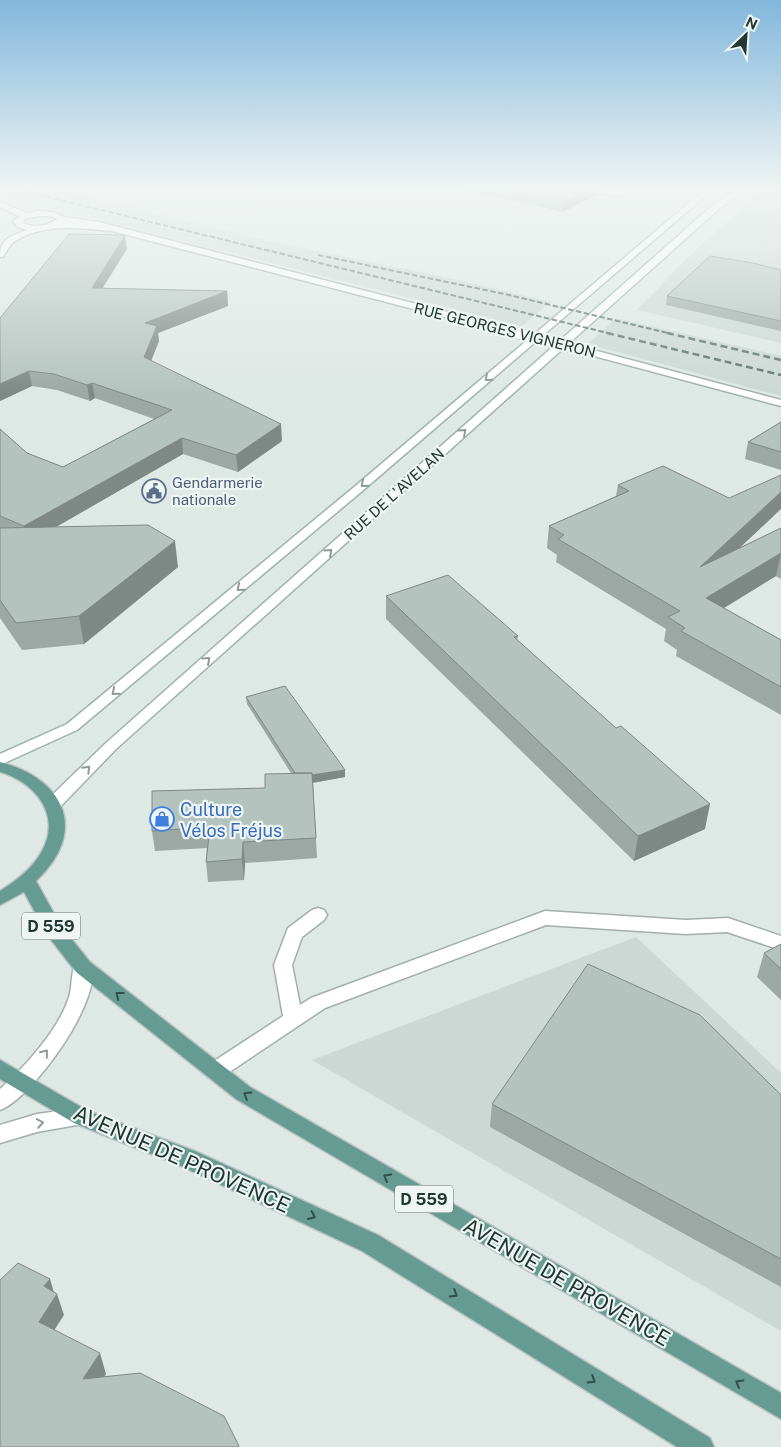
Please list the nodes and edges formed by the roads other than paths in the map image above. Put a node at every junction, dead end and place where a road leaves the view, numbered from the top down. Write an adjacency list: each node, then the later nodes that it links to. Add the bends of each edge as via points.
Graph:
1 (227, 259): 4 (main road, RUE GEORGES VIGNERON, bridge)
2 (628, 259): 5 (main road, RUE DE L'AVELAN, one-way to 5, via 72,727)
3 (658, 259): 7 (main road, RUE DE L'AVELAN, one-way to 3, via 118,739)
4 (781, 403)
5 (0, 760)
6 (0, 767): 7 (main road, via 29,778 44,790)
7 (53, 804): 8 (main road, via 57,822 54,841 44,861)
8 (27, 880): 9 (main road); 12 (main road, D 559, via 54,931)
9 (0, 899)
10 (318, 915): 13 (main road, via 294,933 283,965)
11 (781, 943): 13 (main road, via 728,925 686,927 545,918 318,1002)
12 (83, 967): 15 (main road, AVENUE DE PROVENCE / D 559, one-way to 12); 16 (main road, one-way to 12, via 60,1036 78,1000)
13 (293, 1018): 15 (main road)
14 (0, 1068): 16 (main road, AVENUE DE PROVENCE)
15 (215, 1071): 20 (main road, AVENUE DE PROVENCE / D 559, one-way to 15, via 243,1093)
16 (21, 1083): 17 (main road); 18 (main road, AVENUE DE PROVENCE)
17 (0, 1101)
18 (81, 1117): 19 (main road, one-way to 18, via 38,1123); 21 (main road, AVENUE DE PROVENCE, one-way to 21, via 189,1160 370,1243)
19 (0, 1134)
20 (781, 1408)
21 (701, 1447)

